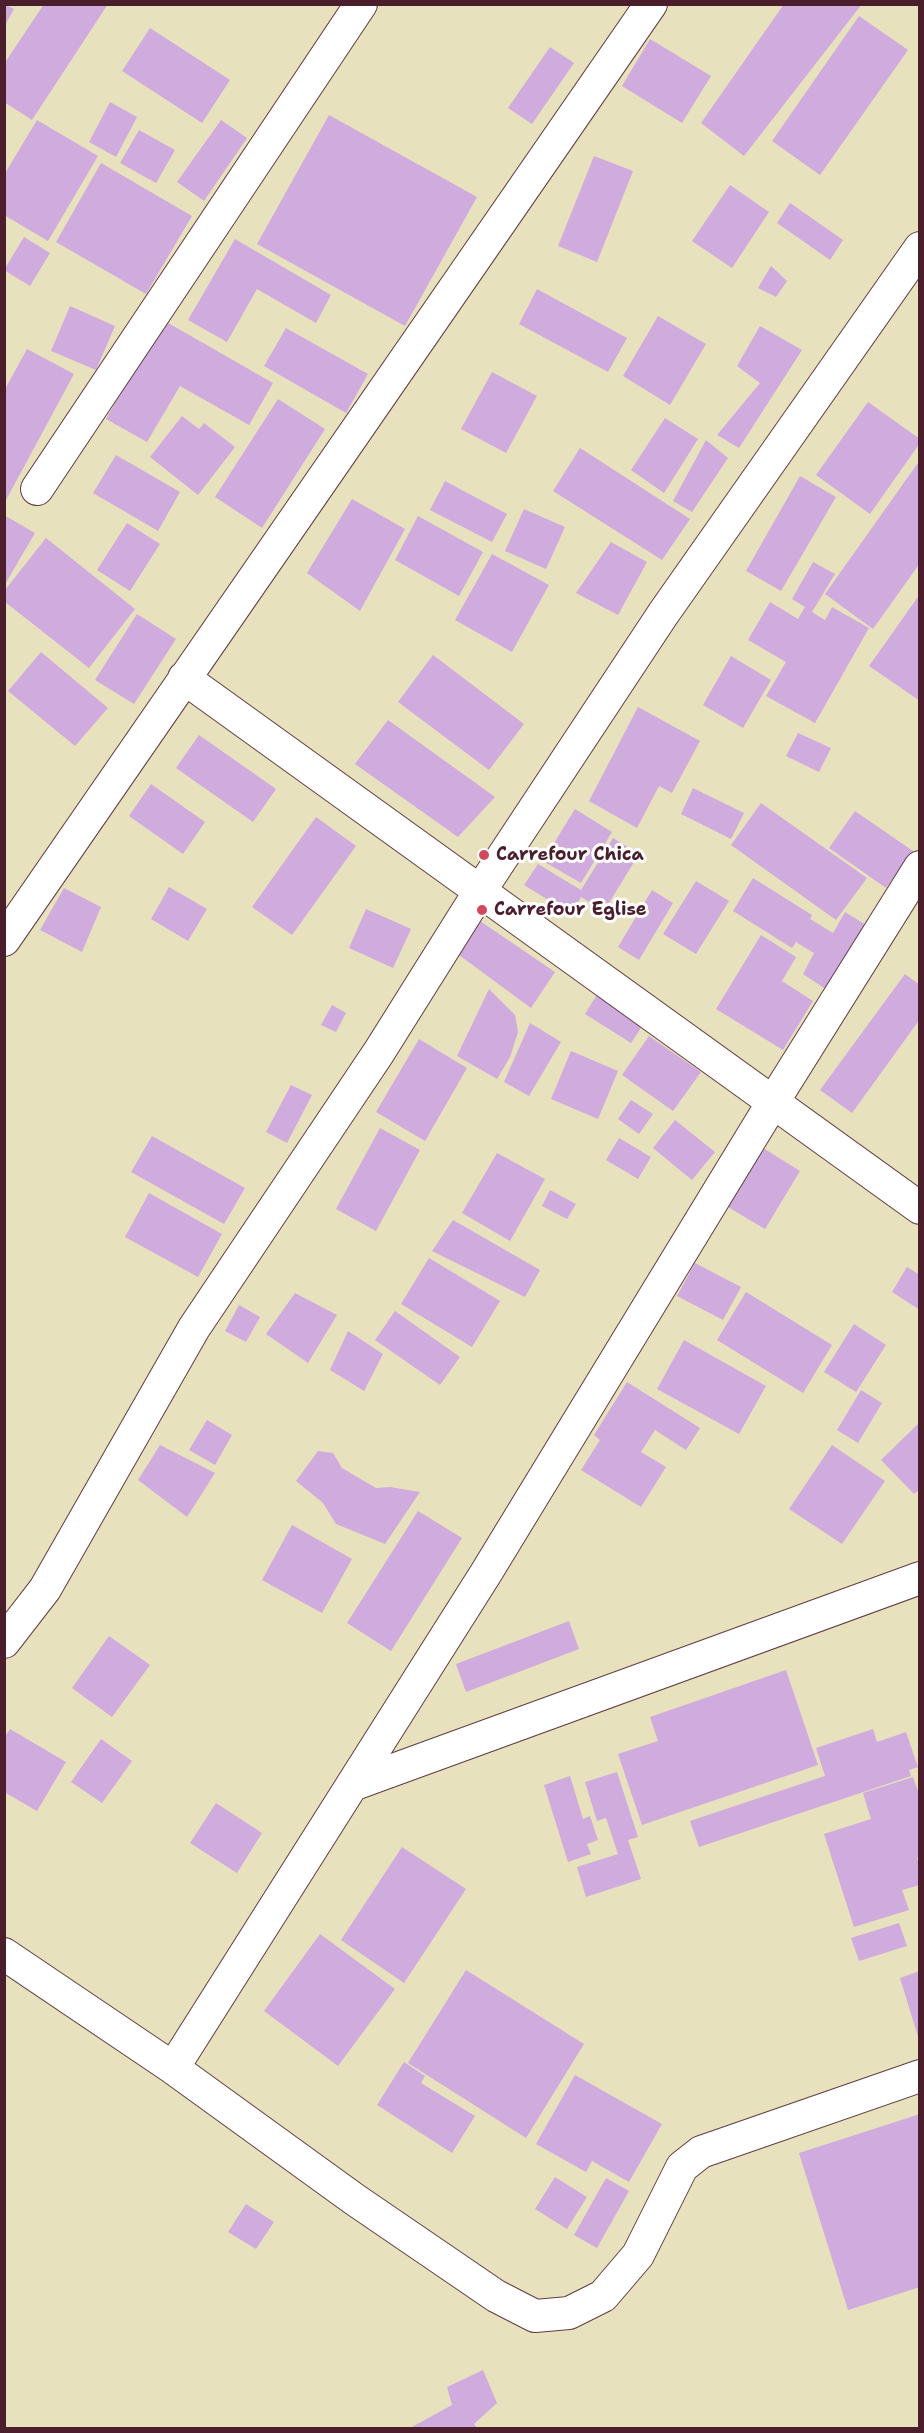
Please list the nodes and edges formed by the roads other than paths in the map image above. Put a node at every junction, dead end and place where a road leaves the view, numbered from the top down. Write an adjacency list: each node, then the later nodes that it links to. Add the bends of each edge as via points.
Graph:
1 (361, 4): 4 (street)
2 (651, 4): 5 (street)
3 (920, 248): 7 (street, via 663,614)
4 (38, 489)
5 (184, 678): 7 (street); 8 (street)
6 (920, 867): 9 (street)
7 (480, 891): 9 (street); 12 (street, via 194,1328 45,1588)
8 (4, 939)
9 (773, 1102): 10 (street); 13 (street)
10 (920, 1208)
11 (920, 1578): 13 (street)
12 (4, 1642)
13 (352, 1785): 15 (street)
14 (4, 1954): 15 (street)
15 (173, 2068): 16 (street, via 354,2199 496,2296 535,2316 569,2313 603,2296 638,2254 682,2167 700,2152)
16 (920, 2076)

